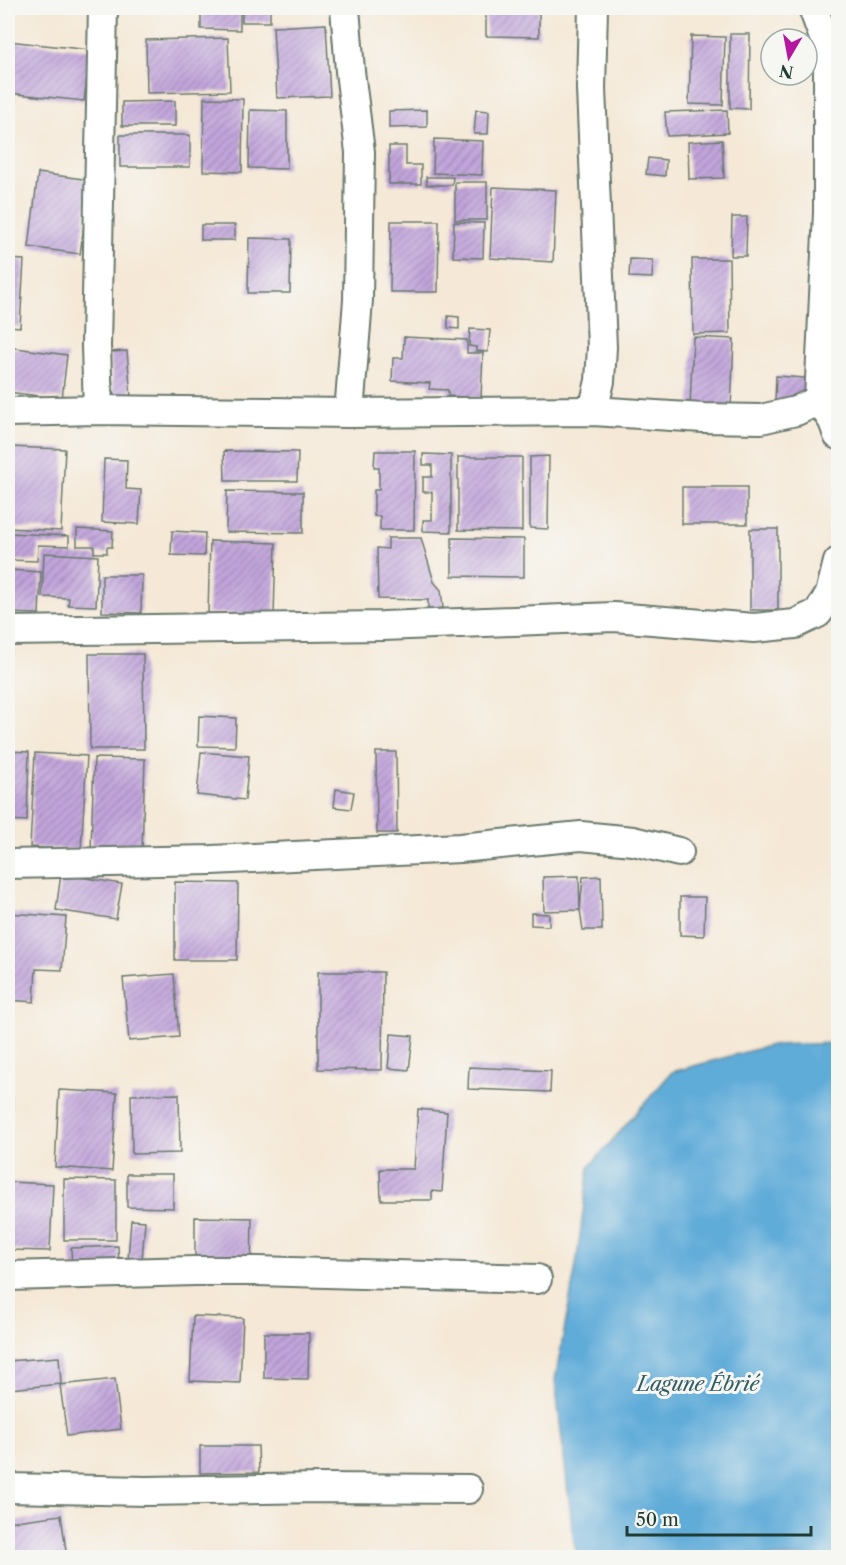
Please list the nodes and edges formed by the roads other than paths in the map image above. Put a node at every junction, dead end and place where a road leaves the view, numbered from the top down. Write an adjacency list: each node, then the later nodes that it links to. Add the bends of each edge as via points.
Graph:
1 (103, 8): 7 (street)
2 (345, 8): 10 (street, via 360,152 358,300)
3 (593, 8): 8 (street, via 591,89 602,347)
4 (813, 8): 6 (street, via 828,49 828,213)
5 (838, 371): 6 (street)
6 (819, 400): 8 (street, via 796,411 761,419); 11 (street)
7 (98, 410): 9 (street); 10 (street)
8 (593, 411): 10 (street)
9 (8, 412)
10 (349, 413)
11 (838, 435)
12 (838, 562): 13 (street, via 830,594 818,613 795,624 754,628 614,617 383,626)
13 (8, 631)
14 (679, 852): 15 (street, via 633,841 581,836 436,849 212,860)
15 (8, 864)
16 (8, 1276): 17 (street, via 257,1271)
17 (537, 1279)
18 (8, 1488): 19 (street)
19 (468, 1489)

